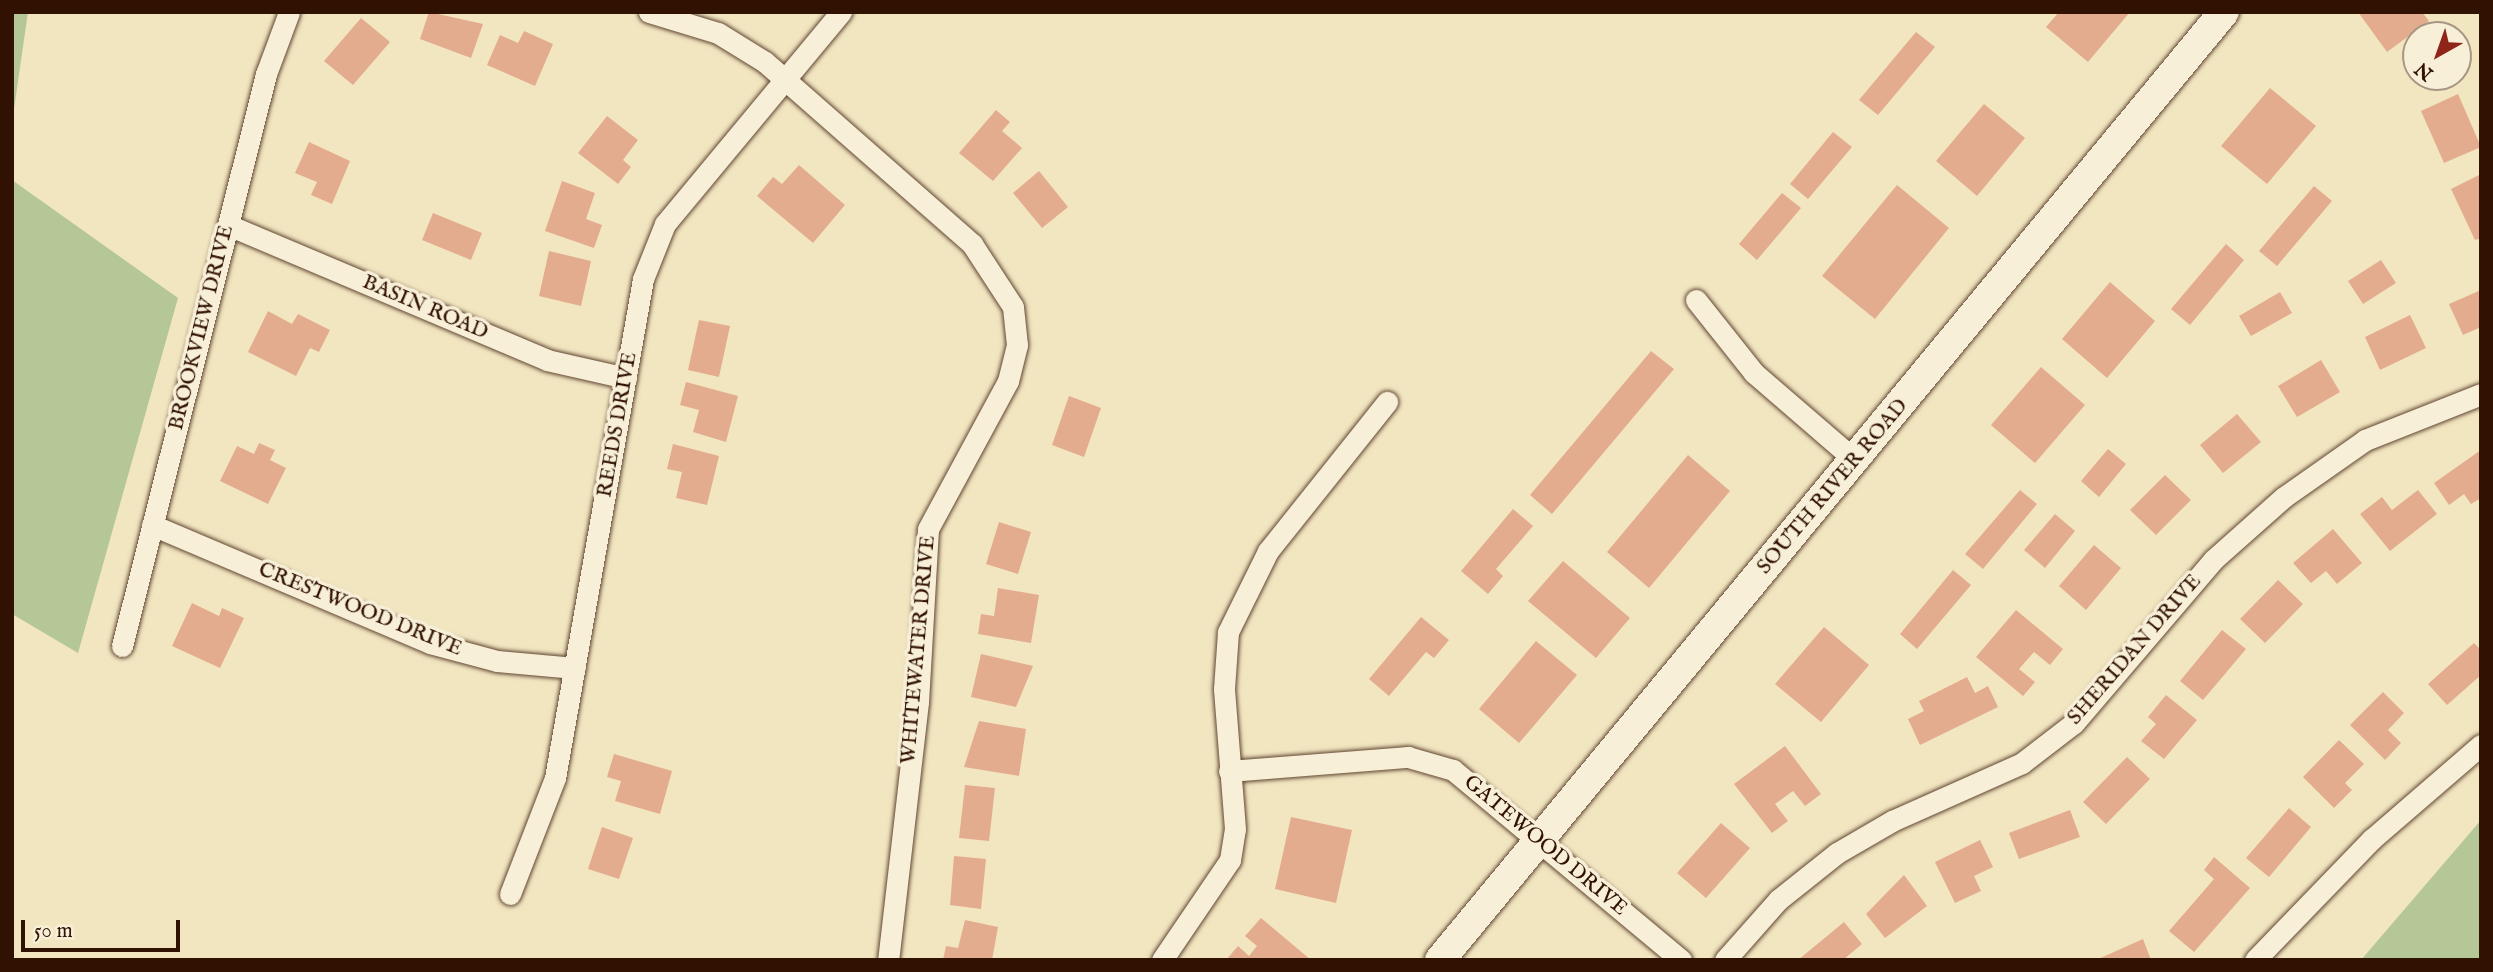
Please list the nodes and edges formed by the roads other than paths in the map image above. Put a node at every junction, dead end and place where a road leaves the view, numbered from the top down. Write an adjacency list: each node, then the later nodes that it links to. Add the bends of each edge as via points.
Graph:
1 (289, 12): 6 (street, BROOKVIEW DRIVE)
2 (649, 12): 5 (street, via 718,33)
3 (842, 12): 5 (street, REEDS DRIVE)
4 (2224, 12): 11 (street, SOUTH RIVER ROAD)
5 (786, 80): 8 (street, REEDS DRIVE, via 665,224 643,279); 19 (street, WHITEWATER DRIVE, via 972,244 1013,307 1017,345 1008,381 928,529 918,702)
6 (228, 225): 8 (street, BASIN ROAD, via 547,360); 12 (street, BROOKVIEW DRIVE)
7 (1696, 300): 11 (street, via 1754,373)
8 (626, 378): 14 (street, REEDS DRIVE)
9 (2481, 394): 23 (street, SHERIDAN DRIVE, via 2365,440 2284,497 2213,559 2074,723 2022,763 1892,821 1837,853 1778,900)
10 (1387, 402): 16 (street, via 1268,551 1228,632)
11 (1856, 461): 17 (street, SOUTH RIVER ROAD)
12 (152, 525): 13 (street, BROOKVIEW DRIVE); 14 (street, CRESTWOOD DRIVE, via 430,643 497,661)
13 (122, 646)
14 (575, 668): 18 (street, REEDS DRIVE, via 555,778)
15 (2481, 745): 24 (street, via 2372,839)
16 (1229, 771): 17 (street, GATEWOOD DRIVE, via 1408,757 1453,770); 20 (street, via 1235,829 1230,860)
17 (1538, 839): 21 (street, SOUTH RIVER ROAD); 22 (street, GATEWOOD DRIVE)
18 (510, 894)
19 (888, 960)
20 (1162, 960)
21 (1440, 960)
22 (1681, 960)
23 (1725, 960)
24 (2255, 960)

